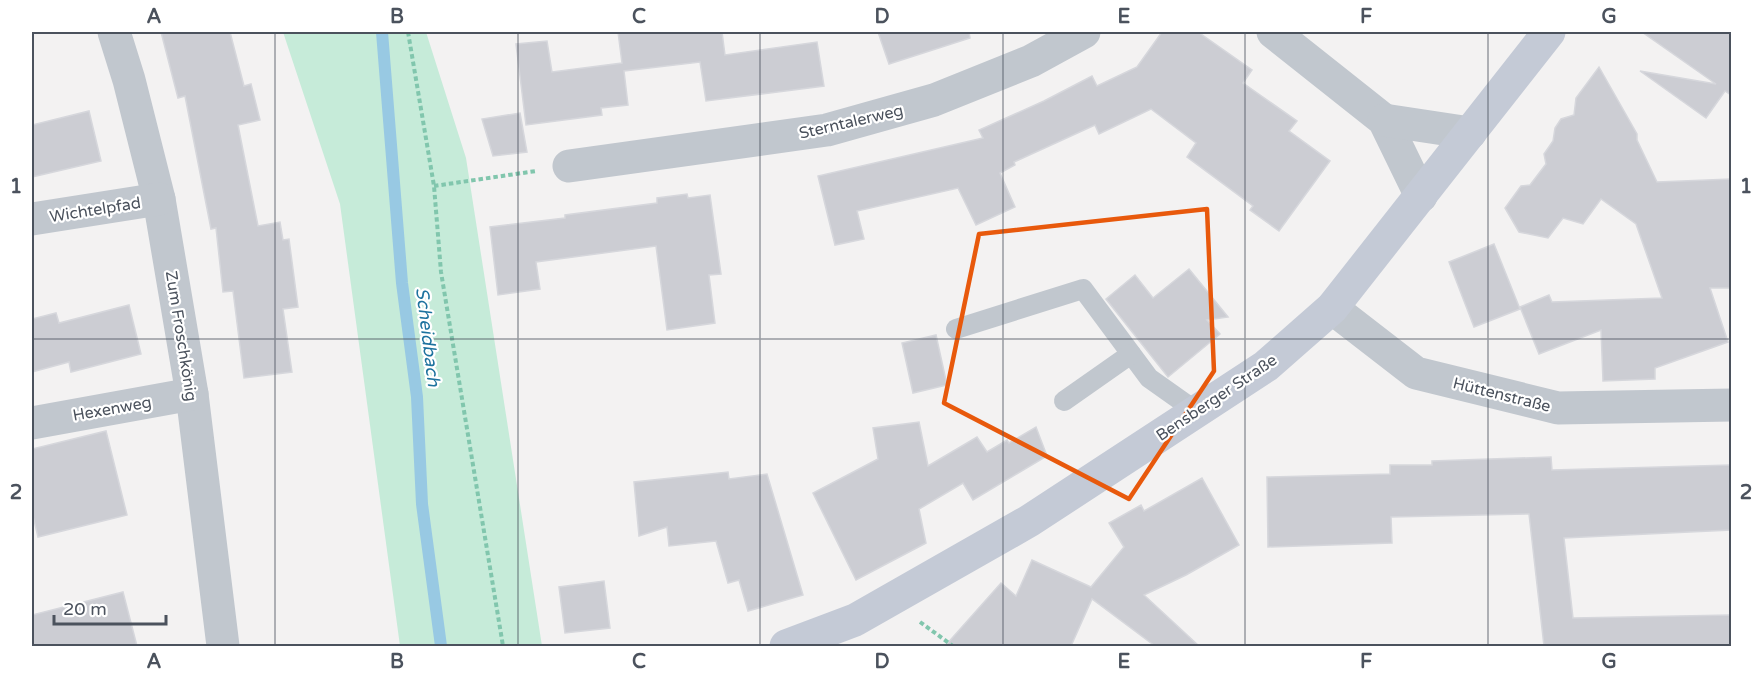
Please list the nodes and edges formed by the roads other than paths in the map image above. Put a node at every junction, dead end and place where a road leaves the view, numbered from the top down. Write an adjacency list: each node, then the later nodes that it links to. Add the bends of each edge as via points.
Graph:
1 (114, 32): 9 (street, Zum Froschkönig)
2 (1084, 32): 7 (street, Sterntalerweg, via 1031,61 934,100 827,130)
3 (1273, 32): 5 (street)
4 (1549, 32): 6 (main road, Bensberger Straße)
5 (1384, 120): 6 (street); 8 (street)
6 (1470, 134): 8 (main road, Bensberger Straße)
7 (569, 166)
8 (1421, 196): 11 (main road, Bensberger Straße)
9 (159, 199): 10 (street, Wichtelpfad); 14 (street, Zum Froschkönig)
10 (32, 219)
11 (1332, 308): 16 (street, Hüttenstraße, via 1416,373 1558,408); 17 (main road, Bensberger Straße, via 1266,366)
12 (956, 329): 13 (lane, via 1083,289)
13 (1131, 354): 15 (lane); 17 (lane, via 1149,378)
14 (192, 394): 18 (street, Hexenweg); 19 (street, Zum Froschkönig)
15 (1064, 401)
16 (1731, 405)
17 (1197, 412): 20 (main road, Bensberger Straße, via 1029,521 855,620)
18 (32, 423)
19 (224, 646)
20 (786, 646)

